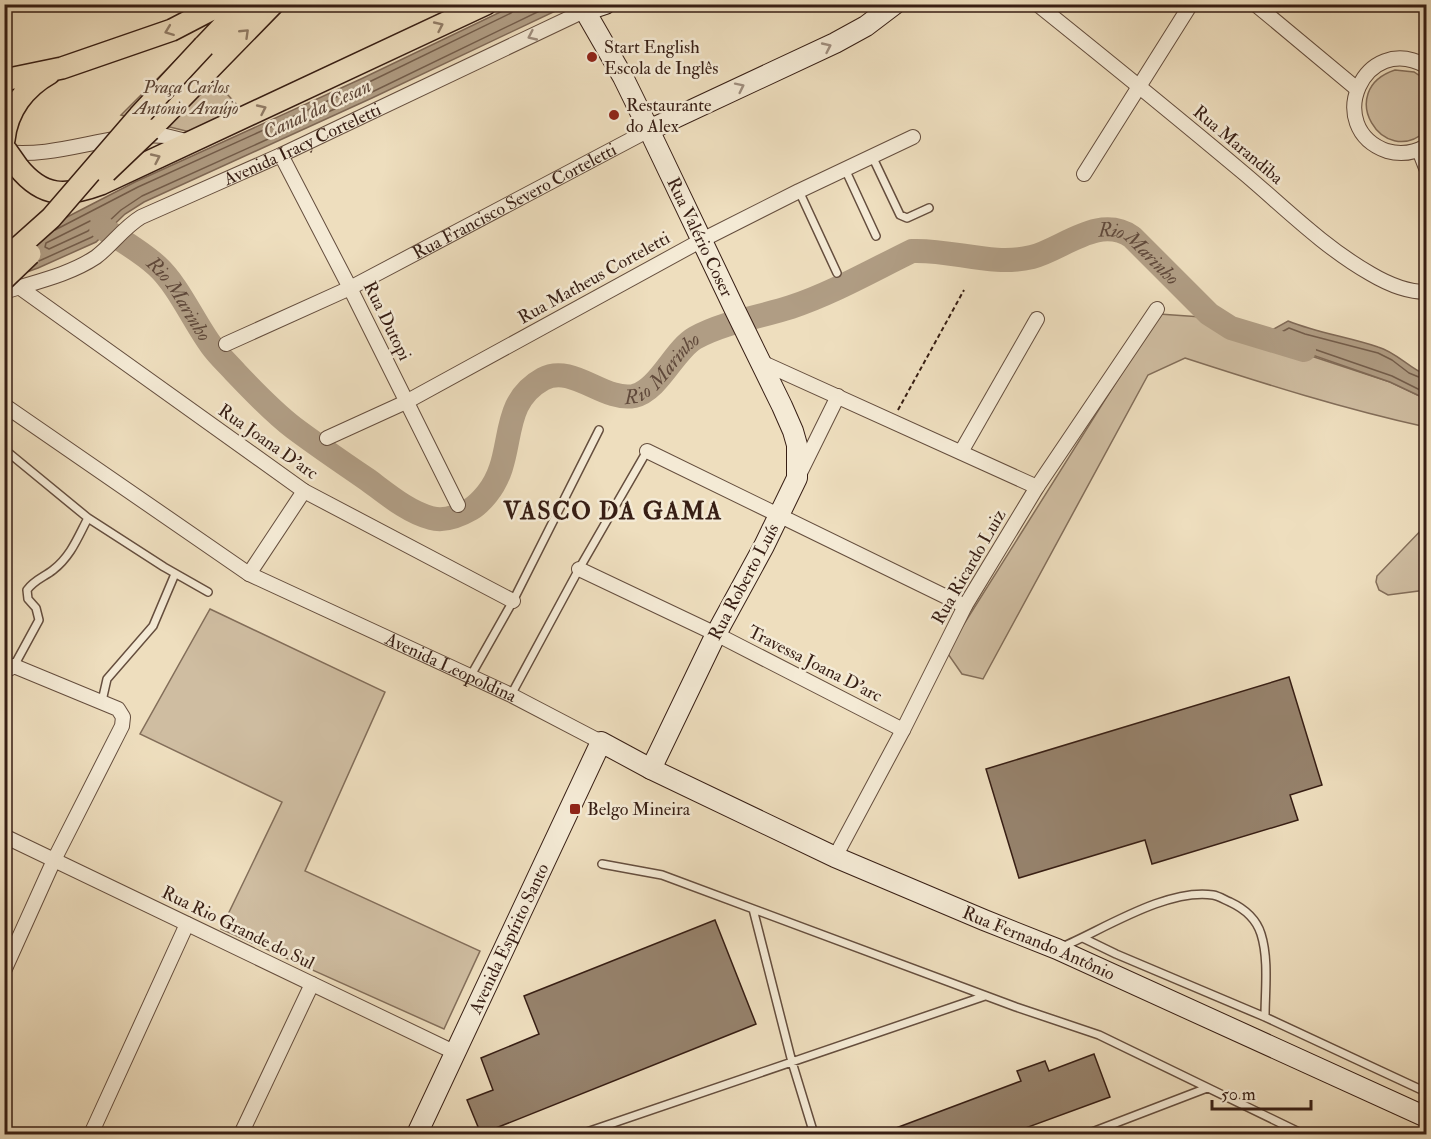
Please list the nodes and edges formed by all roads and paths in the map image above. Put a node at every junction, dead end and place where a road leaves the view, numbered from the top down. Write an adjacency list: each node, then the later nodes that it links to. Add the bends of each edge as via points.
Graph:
1 (222, 4): 13 (main road, one-way to 13, via 172,30)
2 (244, 4): 11 (main road)
3 (273, 4): 11 (main road, one-way to 3)
4 (486, 4): 19 (main road, one-way to 4)
5 (605, 4): 10 (street, Avenida Iracy Corteletti)
6 (895, 4): 17 (street, Rua Francisco Severo Corteletti, one-way to 6, via 835,43)
7 (1037, 4): 15 (street, Rua Marandiba)
8 (1191, 4): 15 (street)
9 (1255, 4): 16 (street)
10 (583, 8): 17 (street, Rua Valério Coser); 22 (street, Avenida Iracy Corteletti, one-way to 22)
11 (210, 53): 31 (main road, bridge, via 139,116 51,218); 33 (main road, bridge, via 150,130 101,177)
12 (1426, 66): 16 (street, via 1406,58 1382,62 1371,69)
13 (62, 68): 14 (main road); 21 (main road, via 39,80 20,98 8,121)
14 (4, 80)
15 (1140, 86): 26 (street); 37 (street, Rua Marandiba, via 1330,246 1396,287)
16 (1357, 89): 20 (street, via 1355,116 1368,140 1392,152)
17 (649, 130): 30 (street, Rua Valério Coser); 34 (street, Rua Francisco Severo Corteletti)
18 (913, 137): 23 (street, Rua Matheus Corteletti)
19 (190, 142): 21 (street, via 152,135 41,153); 21 (main road, one-way to 19, via 32,183 52,192 73,193)
20 (1423, 148): 24 (street)
21 (7, 151)
22 (282, 155): 33 (street, Avenida Iracy Corteletti, via 141,217 95,257 72,269); 34 (street, Rua Dutopi)
23 (872, 156): 25 (street, Rua Matheus Corteletti); 28 (lane, via 900,215 907,218)
24 (1426, 168)
25 (844, 169): 27 (street, Rua Matheus Corteletti); 29 (lane)
26 (1084, 174)
27 (799, 191): 30 (street, Rua Matheus Corteletti); 32 (lane)
28 (929, 208)
29 (876, 236)
30 (702, 240): 41 (street, Rua Valério Coser); 43 (street, Rua Matheus Corteletti)
31 (4, 260)
32 (837, 273)
33 (12, 283): 36 (street, Avenida Iracy Corteletti); 53 (street, Rua Joana D'arc)
34 (350, 288): 40 (street, Rua Francisco Severo Corteletti); 43 (street, Rua Dutopi)
35 (964, 290): 45 (path)
36 (4, 292)
37 (1426, 292)
38 (1157, 309): 52 (street, Rua Ricardo Luiz)
39 (1037, 319): 50 (street)
40 (226, 344)
41 (761, 362): 42 (street); 51 (street, Rua Valério Coser, via 793,431)
42 (838, 396): 45 (street); 51 (street, Rua Roberto Luís)
43 (406, 402): 47 (street, Rua Matheus Corteletti); 54 (street, Rua Dutopi)
44 (4, 405): 59 (street, Avenida Leopoldina)
45 (893, 420): 50 (street)
46 (599, 430): 61 (lane)
47 (327, 438)
48 (4, 449): 56 (lane)
49 (647, 451): 55 (street); 57 (lane)
50 (961, 452): 52 (street)
51 (797, 478): 55 (street, Rua Roberto Luís)
52 (1037, 487): 62 (street, Rua Ricardo Luiz)
53 (304, 491): 59 (street); 61 (street, Rua Joana D'arc)
54 (458, 505)
55 (780, 514): 62 (street); 63 (street, Rua Roberto Luís)
56 (88, 518): 58 (lane); 64 (lane, via 71,553 27,590 39,620)
57 (579, 569): 63 (street, Travessa Joana D'arc); 66 (lane)
58 (175, 574): 60 (lane); 67 (lane, via 153,626 107,679)
59 (249, 574): 65 (street, Avenida Leopoldina)
60 (208, 592)
61 (513, 601): 65 (lane)
62 (965, 606): 68 (street, Rua Ricardo Luiz)
63 (716, 634): 68 (street, Travessa Joana D'arc); 70 (street, Rua Roberto Luís)
64 (9, 669): 67 (street)
65 (470, 676): 66 (street, Avenida Leopoldina)
66 (511, 695): 69 (street, Avenida Leopoldina)
67 (102, 701): 73 (street, via 118,709 123,717 122,726)
68 (903, 730): 72 (street, Rua Ricardo Luiz)
69 (601, 742): 70 (street, Avenida Leopoldina); 83 (street, Avenida Espírito Santo)
70 (651, 769): 72 (street, Rua Fernando Antônio)
71 (4, 836): 73 (street, Rua Rio Grande do Sul)
72 (835, 857): 78 (street, Rua Fernando Antônio)
73 (54, 860): 76 (street, Rua Rio Grande do Sul); 79 (street)
74 (602, 864): 75 (lane, via 662,875)
75 (753, 909): 81 (lane); 84 (lane)
76 (187, 924): 80 (street, Rua Rio Grande do Sul); 88 (street)
77 (1083, 938): 78 (lane); 82 (lane); 82 (lane, via 1168,899 1215,895 1239,906 1257,923 1264,946)
78 (1057, 949): 87 (street, Rua Fernando Antônio)
79 (4, 971)
80 (312, 984): 83 (street, Rua Rio Grande do Sul); 89 (street)
81 (986, 996): 84 (lane); 85 (lane, via 1099,1035)
82 (1265, 1017): 86 (lane)
83 (456, 1053): 90 (street, Avenida Espírito Santo)
84 (792, 1062): 91 (lane); 92 (lane)
85 (1207, 1088): 93 (lane); 94 (lane)
86 (1426, 1092)
87 (1426, 1118)
88 (91, 1134)
89 (241, 1134)
90 (417, 1134)
91 (581, 1134)
92 (814, 1134)
93 (1087, 1134)
94 (1303, 1134)

